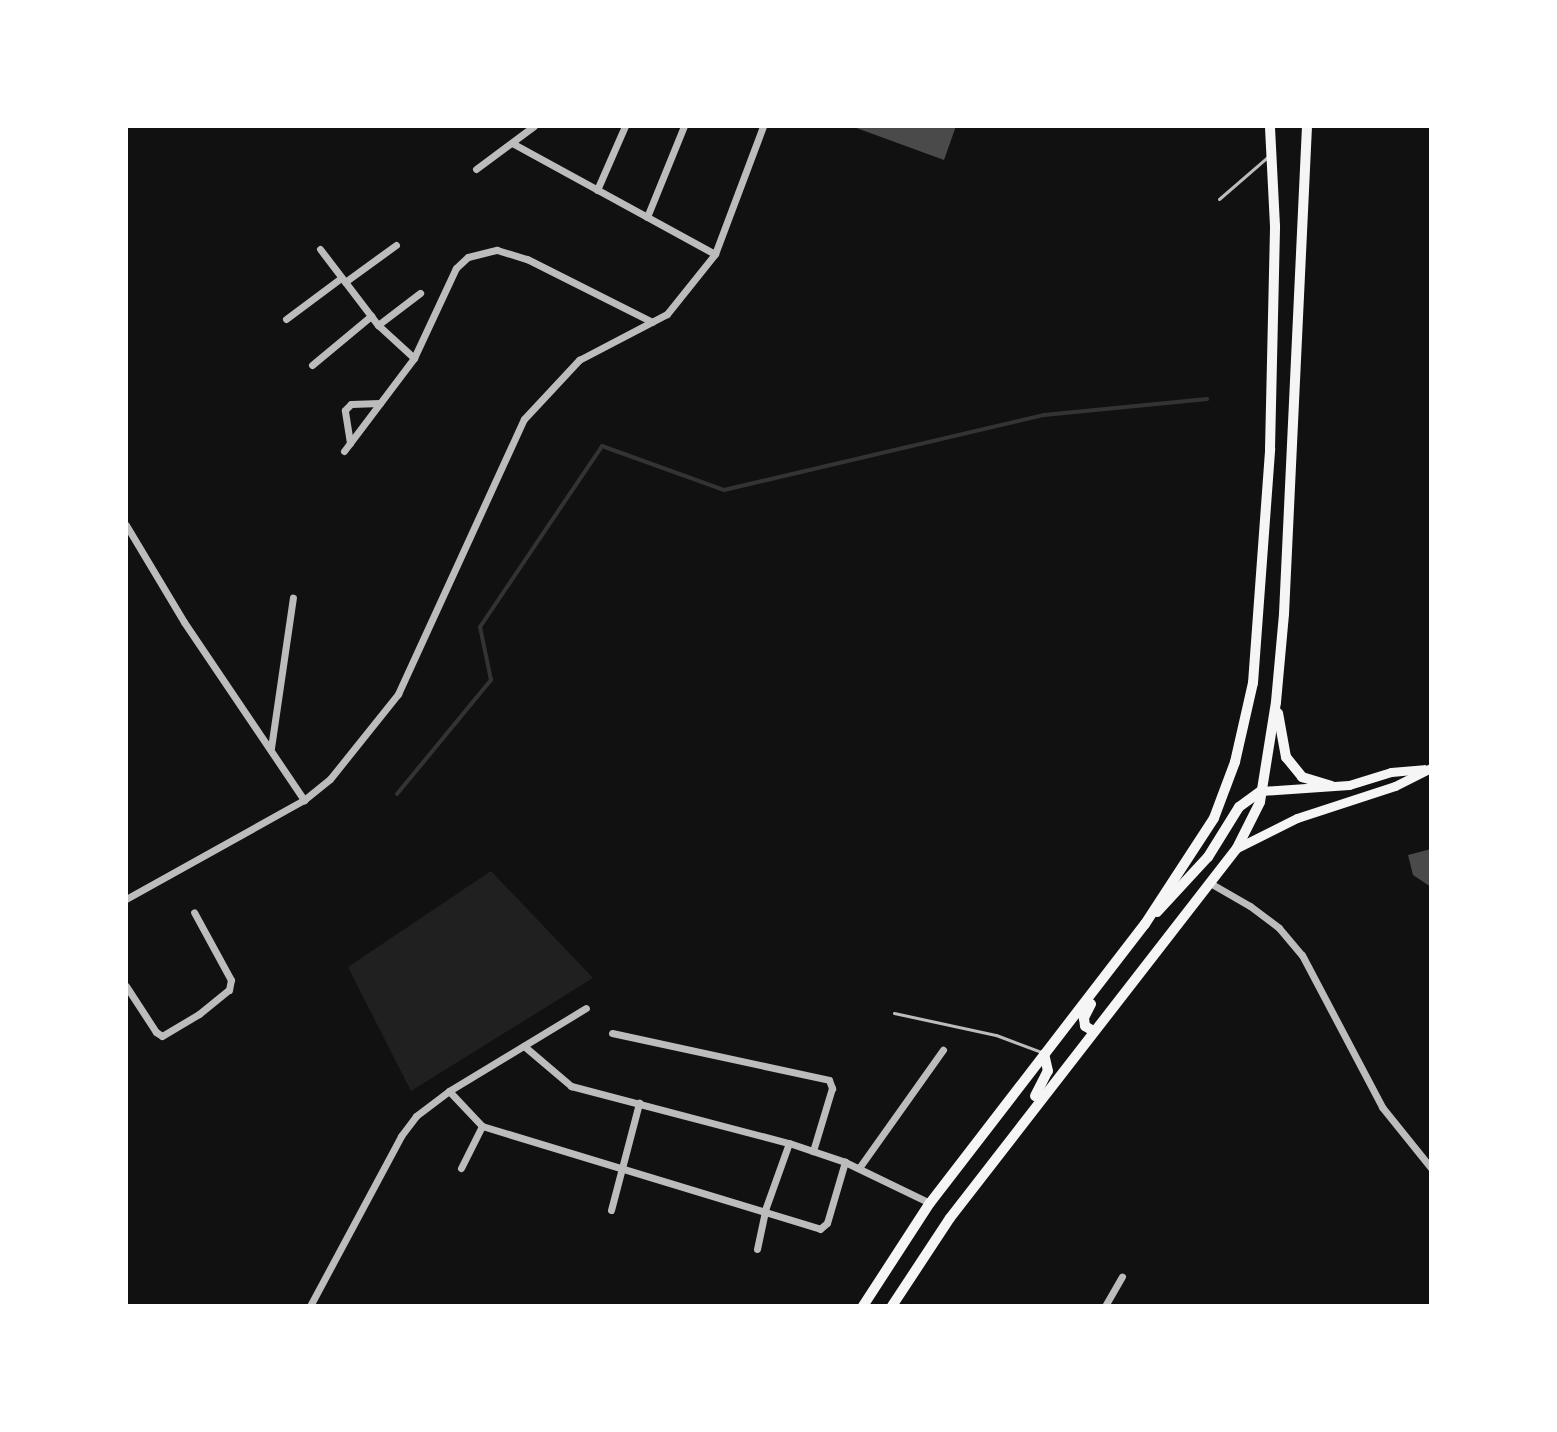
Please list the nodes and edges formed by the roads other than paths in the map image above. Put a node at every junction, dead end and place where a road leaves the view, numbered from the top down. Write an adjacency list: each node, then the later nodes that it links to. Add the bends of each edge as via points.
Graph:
1 (534, 126): 7 (street)
2 (625, 126): 10 (street)
3 (684, 126): 12 (street)
4 (763, 126): 15 (street)
5 (1270, 126): 8 (main road)
6 (1307, 126): 29 (main road)
7 (512, 143): 9 (street); 10 (street)
8 (1272, 153): 11 (lane); 39 (main road, via 1270,449 1253,683 1235,762 1218,807)
9 (476, 169)
10 (597, 190): 12 (street)
11 (1219, 199)
12 (647, 217): 15 (street)
13 (396, 245): 16 (street)
14 (320, 249): 16 (street)
15 (715, 254): 20 (street, via 667,314)
16 (343, 280): 18 (street); 19 (street)
17 (420, 293): 21 (street)
18 (371, 316): 21 (street); 23 (street)
19 (286, 319)
20 (652, 322): 22 (street, via 527,259 497,250 468,257 456,268); 34 (street, via 579,360 524,419 398,694 330,779)
21 (378, 325): 22 (street)
22 (414, 358): 24 (street)
23 (312, 365)
24 (380, 403): 25 (street); 25 (street, via 351,404 345,410)
25 (350, 443): 26 (street)
26 (344, 451)
27 (126, 525): 30 (street, via 184,622)
28 (293, 598): 30 (street)
29 (1276, 702): 32 (main road, via 1286,757 1302,777); 33 (main road)
30 (271, 748): 34 (street)
31 (1431, 768): 32 (main road); 35 (main road, via 1395,786 1297,818)
32 (1332, 786): 33 (main road)
33 (1261, 791): 35 (main road, via 1251,826); 39 (main road, via 1239,807 1208,857)
34 (304, 800): 37 (street)
35 (1237, 848): 36 (main road)
36 (1210, 883): 44 (main road); 59 (street, via 1260,913 1302,955 1382,1107)
37 (126, 899)
38 (194, 912): 41 (street, via 231,980 229,990 162,1036)
39 (1145, 924): 40 (main road)
40 (1124, 951): 44 (main road, via 1084,1018); 48 (main road)
41 (126, 986)
42 (586, 1008): 46 (street)
43 (894, 1013): 48 (lane, via 996,1035)
44 (1093, 1031): 52 (main road)
45 (612, 1033): 54 (street, via 829,1080 832,1088)
46 (524, 1046): 49 (street); 50 (street, via 571,1086)
47 (943, 1050): 58 (street)
48 (1044, 1054): 52 (main road, via 1046,1079); 60 (main road)
49 (449, 1091): 51 (street); 65 (street, via 416,1116 401,1136)
50 (639, 1103): 53 (street); 56 (street)
51 (482, 1126): 56 (street); 57 (street)
52 (1010, 1139): 67 (main road)
53 (789, 1143): 54 (street); 62 (street)
54 (813, 1151): 55 (street)
55 (845, 1162): 58 (street); 62 (street, via 823,1228)
56 (625, 1167): 61 (street); 62 (street)
57 (461, 1168)
58 (859, 1168): 60 (street)
59 (1431, 1168)
60 (930, 1203): 66 (main road)
61 (611, 1210)
62 (765, 1210): 63 (street)
63 (757, 1249)
64 (1122, 1276): 68 (street)
65 (310, 1306)
66 (863, 1306)
67 (892, 1306)
68 (1105, 1306)

